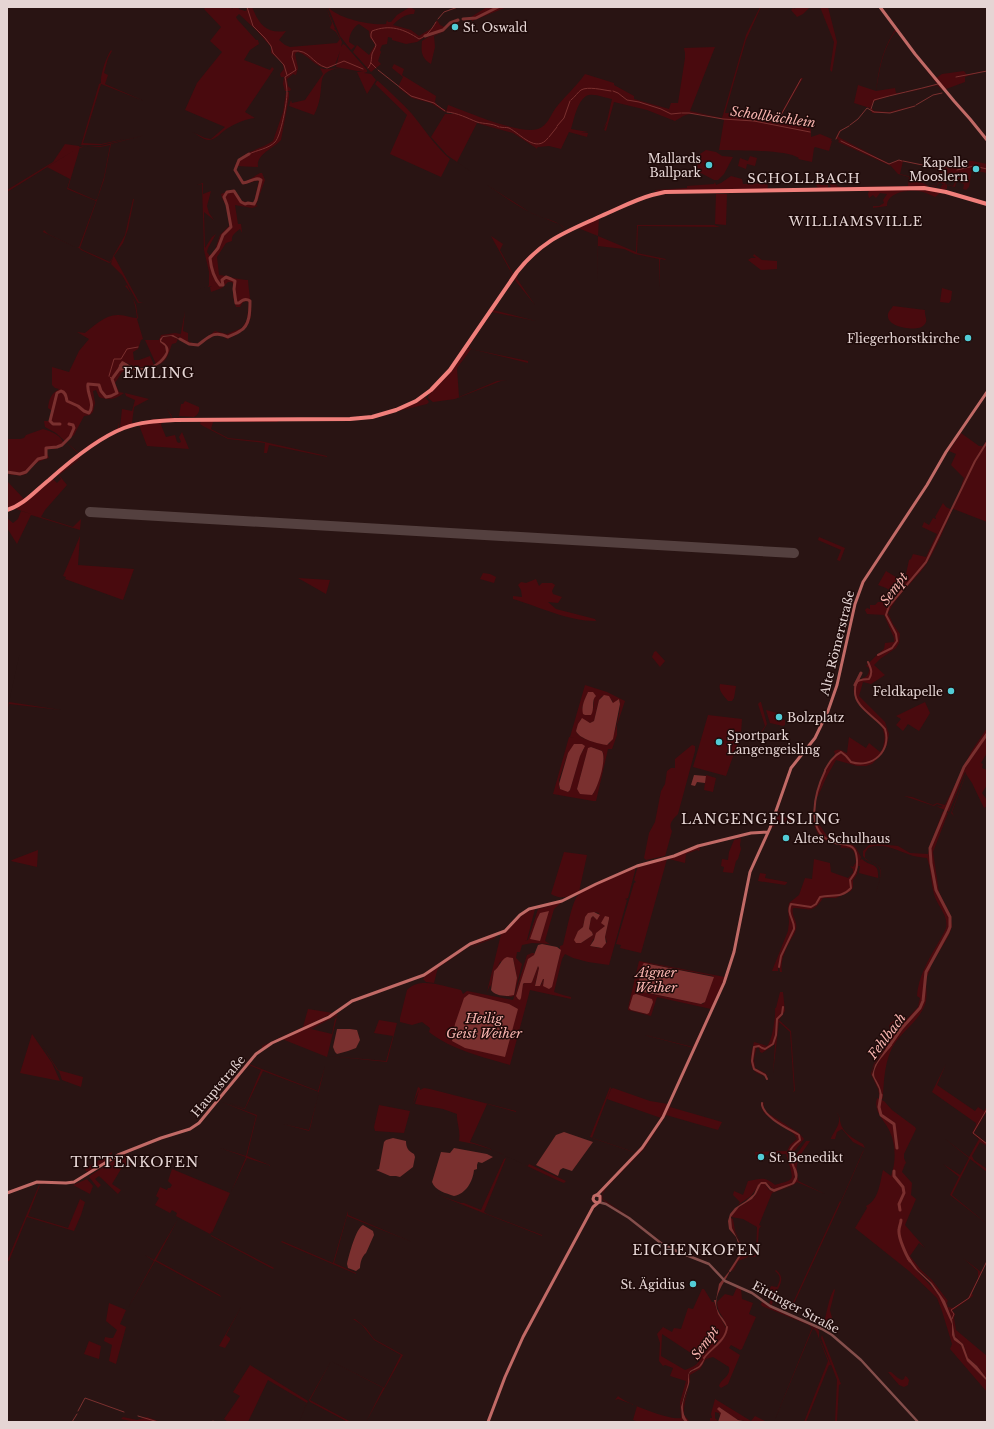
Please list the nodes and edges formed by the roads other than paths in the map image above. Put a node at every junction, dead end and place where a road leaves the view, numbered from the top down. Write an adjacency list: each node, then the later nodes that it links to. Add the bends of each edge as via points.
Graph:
1 (880, 7): 2 (main road, via 914,54)
2 (987, 140)
3 (987, 204): 5 (main road, via 924,188 665,192 643,197 547,242 517,272 445,376 425,395 404,407 379,415 350,419 171,420 133,425 95,444 57,472 26,500)
4 (987, 392): 6 (main road, Alte Römerstraße, via 863,582 829,709 815,738 791,768)
5 (7, 510)
6 (768, 832): 7 (main road, Hauptstraße, via 751,833 698,846 674,856 637,866 562,901 529,909 505,931 470,944 424,975 360,998 329,1017 261,1050 195,1127 124,1152 77,1181 66,1184 37,1182); 8 (main road, Alte Römerstraße, via 752,868 727,975 670,1103 645,1145 602,1190)
7 (7, 1192)
8 (598, 1200): 9 (main road, via 526,1331); 10 (street, Eittinger Straße, via 633,1220 662,1244 709,1264 723,1280 752,1293 770,1306 832,1335 861,1360)
9 (488, 1422)
10 (918, 1422)

